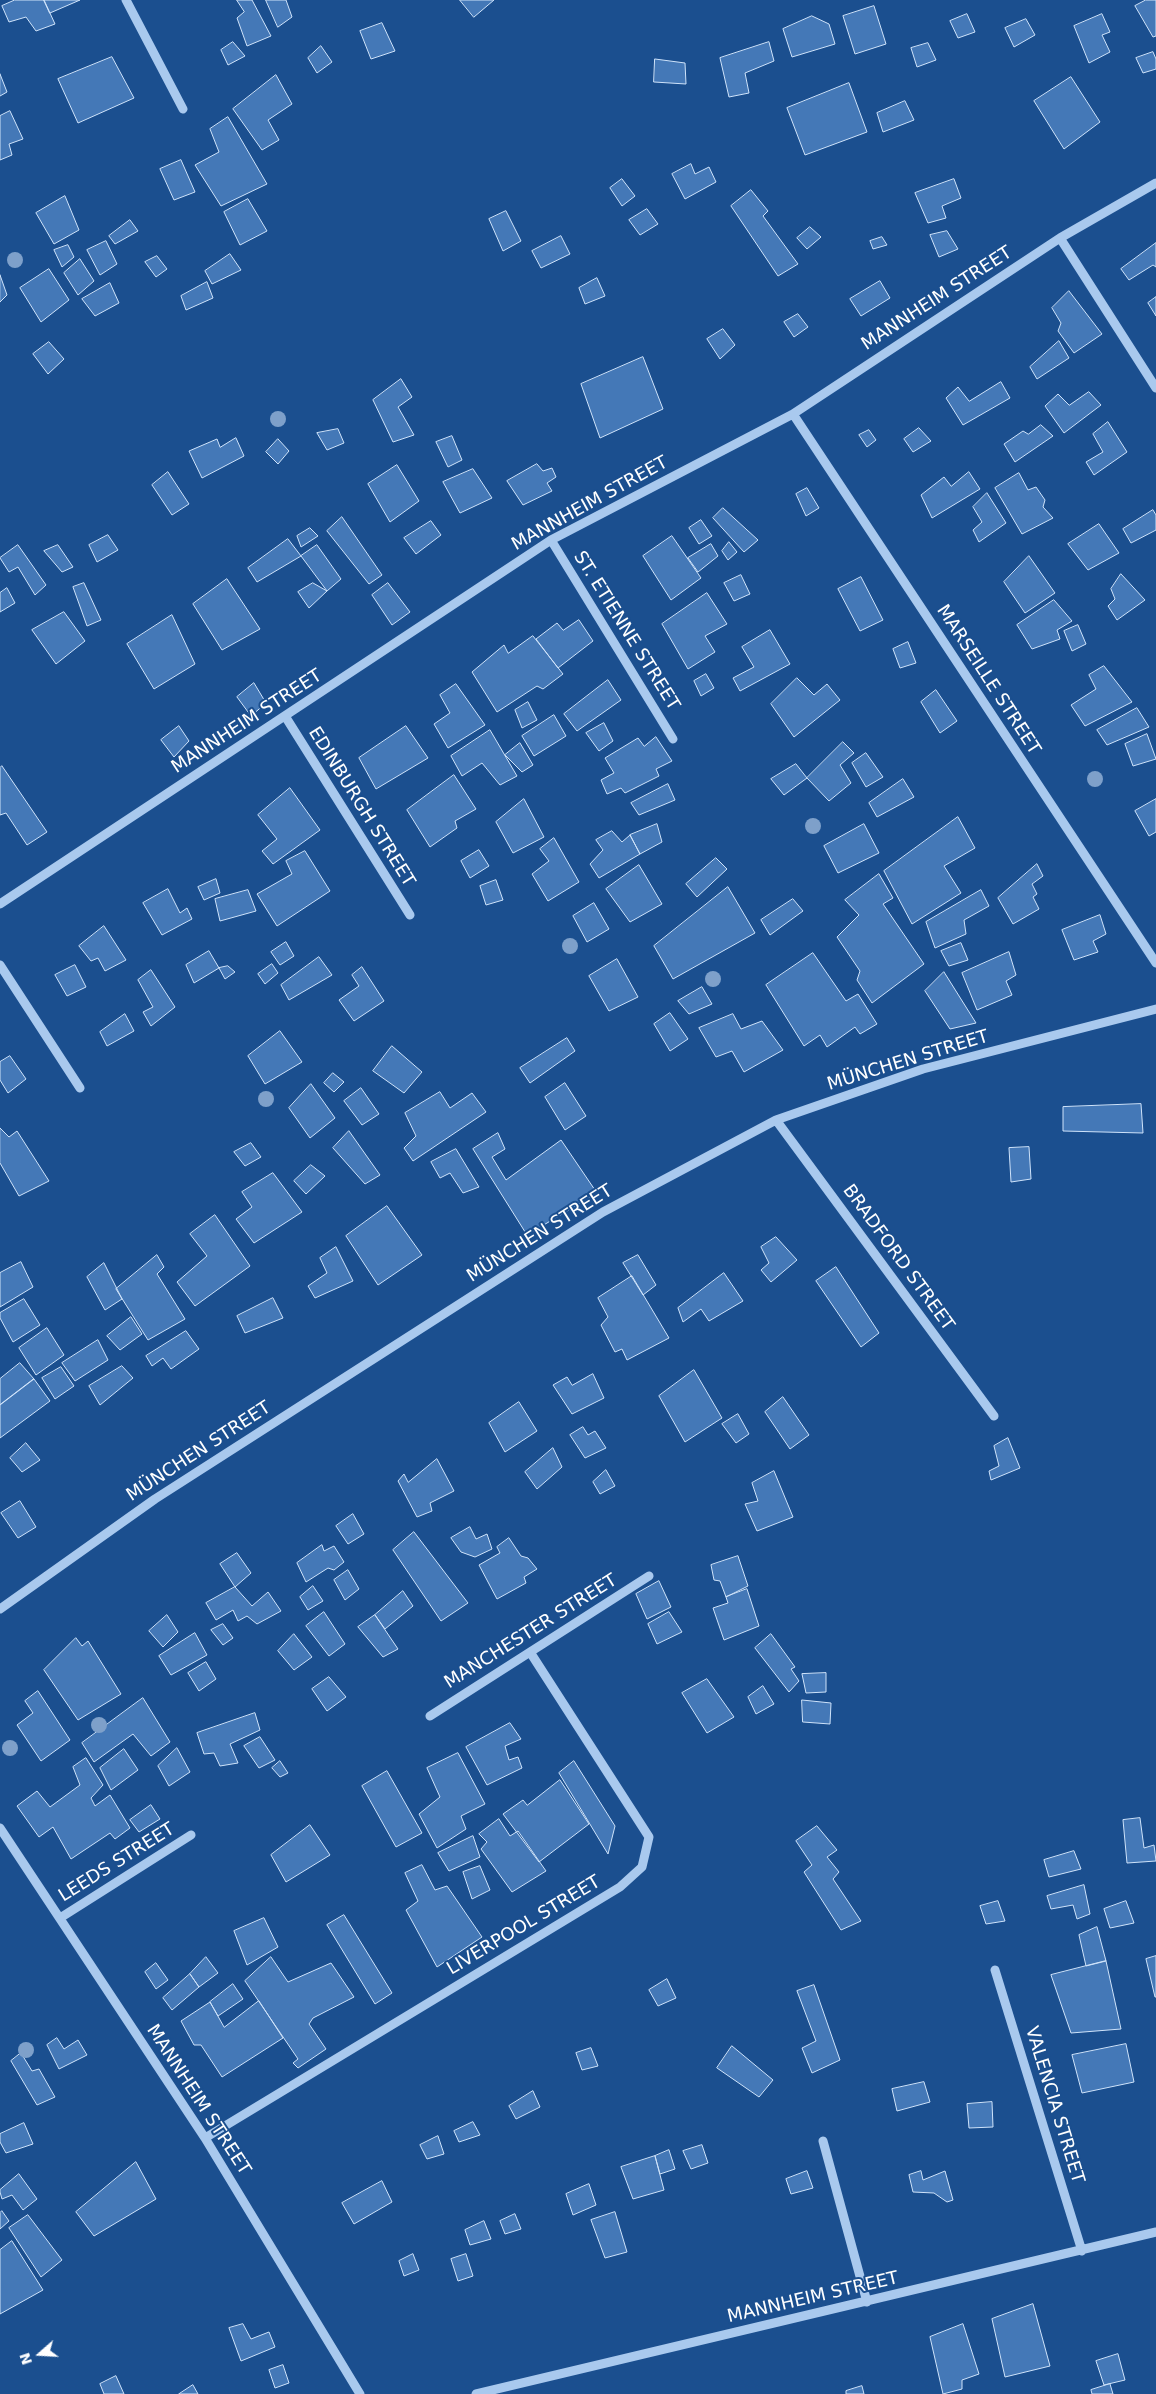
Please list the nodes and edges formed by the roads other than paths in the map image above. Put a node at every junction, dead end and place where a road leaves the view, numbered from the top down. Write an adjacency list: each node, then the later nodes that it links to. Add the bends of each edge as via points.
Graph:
1 (126, 0): 2 (street)
2 (183, 109)
3 (1156, 183): 4 (street, MANNHEIM STREET)
4 (1060, 238): 5 (street); 6 (street, MANNHEIM STREET)
5 (1156, 388)
6 (793, 414): 7 (street, MANNHEIM STREET); 12 (street, MARSEILLE STREET)
7 (551, 540): 8 (street, MANNHEIM STREET); 9 (street, ST. ETIENNE STREET)
8 (285, 716): 10 (street, MANNHEIM STREET); 11 (street, EDINBURGH STREET)
9 (673, 738)
10 (0, 904)
11 (410, 916)
12 (1156, 963)
13 (0, 965): 15 (street)
14 (1156, 1009): 16 (street, MÜNCHEN STREET, via 923,1069)
15 (80, 1088)
16 (776, 1120): 17 (street, BRADFORD STREET); 19 (street, MÜNCHEN STREET, via 603,1212 155,1498)
17 (994, 1416)
18 (649, 1576): 20 (street, MANCHESTER STREET)
19 (0, 1609)
20 (530, 1652): 21 (street, MANCHESTER STREET); 26 (street, LIVERPOOL STREET, via 649,1837 642,1867 620,1887)
21 (430, 1716)
22 (0, 1828): 24 (street, MANNHEIM STREET)
23 (191, 1835): 24 (street, LEEDS STREET)
24 (60, 1918): 26 (street, MANNHEIM STREET)
25 (995, 1970): 29 (street, VALENCIA STREET)
26 (205, 2138): 31 (street, MANNHEIM STREET)
27 (823, 2141): 30 (street)
28 (1156, 2232): 29 (street, MANNHEIM STREET)
29 (1082, 2250): 30 (street, MANNHEIM STREET)
30 (867, 2302): 32 (street, MANNHEIM STREET)
31 (360, 2394)
32 (476, 2394)

